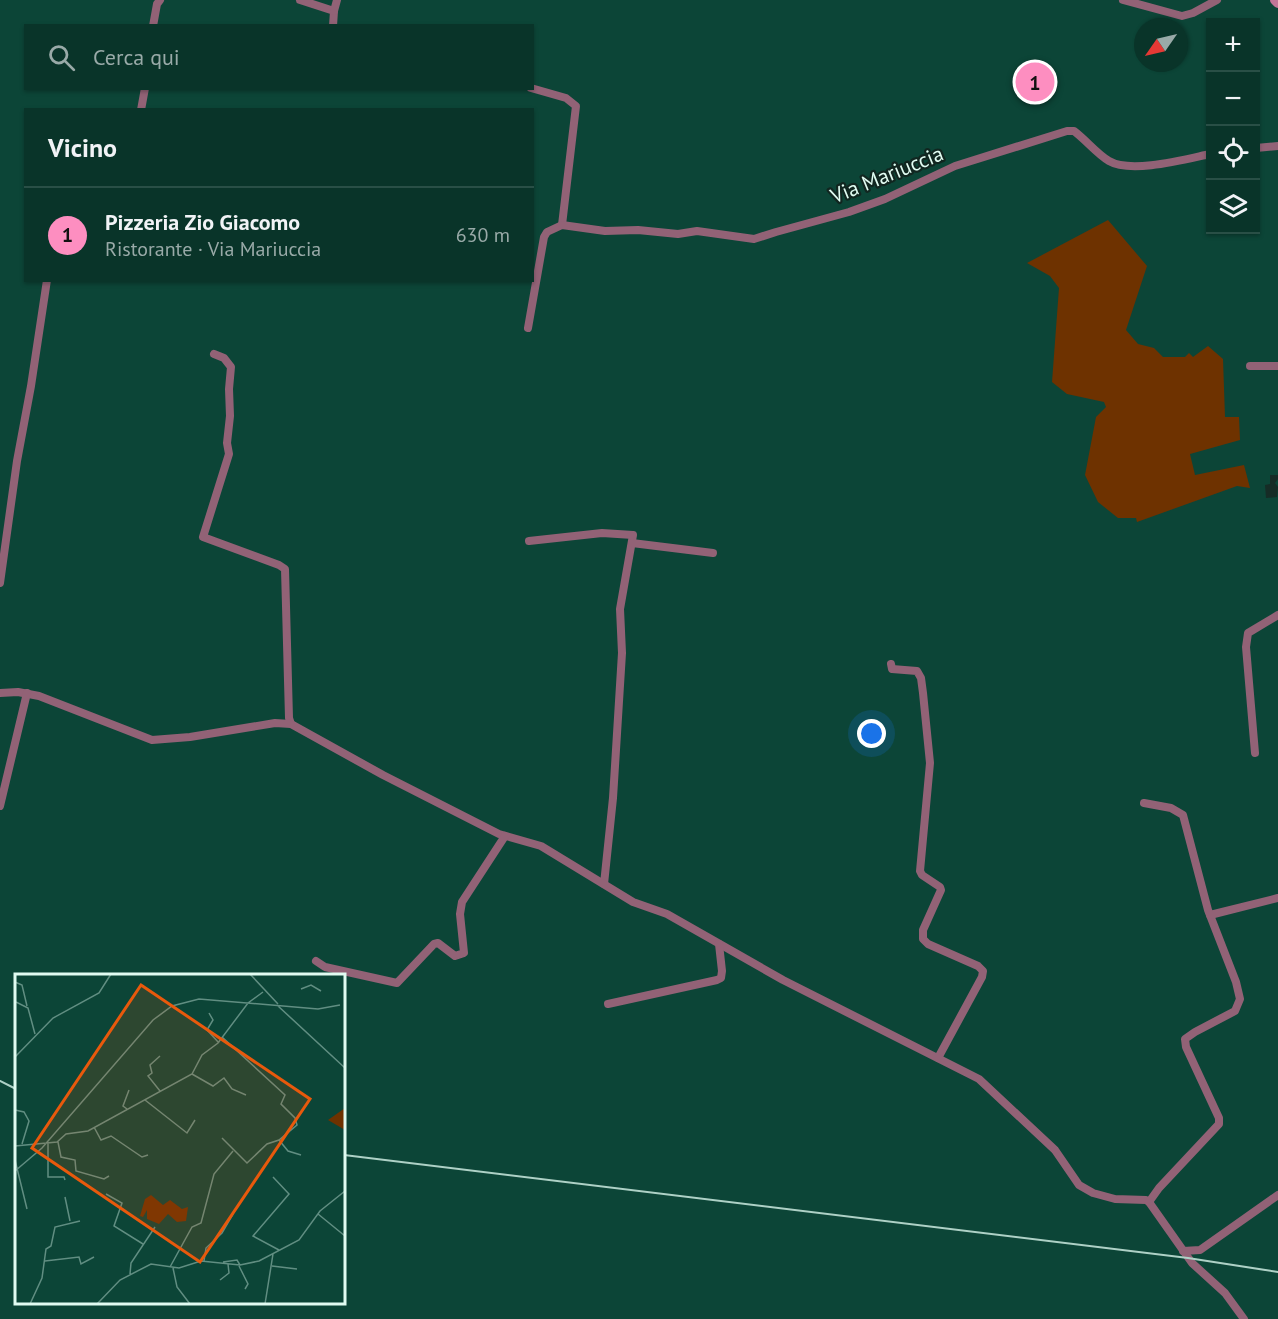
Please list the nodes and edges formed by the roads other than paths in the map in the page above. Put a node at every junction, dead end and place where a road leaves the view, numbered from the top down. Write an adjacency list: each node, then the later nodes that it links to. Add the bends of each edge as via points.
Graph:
1 (160, 0): 7 (street)
2 (300, 0): 6 (street)
3 (337, 0): 6 (street)
4 (1123, 0): 5 (street, via 1182,16)
5 (1216, 0)
6 (334, 11): 8 (street)
7 (153, 24)
8 (333, 24)
9 (534, 89): 15 (street, via 566,98 576,106)
10 (144, 90): 11 (street)
11 (141, 108)
12 (1278, 146): 13 (street)
13 (1260, 148)
14 (1206, 155): 15 (street, Via Mariuccia, via 1155,165 1119,166 1074,131 1067,131 955,166 849,212 754,239 697,231 605,231)
15 (562, 225): 17 (street, via 544,237)
16 (47, 282): 24 (street)
17 (528, 328)
18 (214, 354): 29 (street, via 231,367 229,454 203,537 285,569)
19 (1250, 366): 20 (street)
20 (1278, 366)
21 (529, 541): 22 (street, via 602,533 633,535)
22 (632, 543): 23 (street); 34 (street, via 620,609 622,653)
23 (713, 553)
24 (0, 583)
25 (1278, 615): 30 (street, via 1248,633)
26 (891, 664): 40 (street, via 892,669 917,670 923,693 930,763 920,871 941,890 923,930 923,939 982,971)
27 (0, 693): 28 (street)
28 (27, 693): 29 (street, via 152,740); 32 (street)
29 (291, 724): 33 (street)
30 (1255, 753)
31 (1144, 803): 36 (street, via 1171,808 1183,815)
32 (0, 806)
33 (505, 836): 34 (street, via 541,846); 38 (street, via 462,902 464,953 455,956 434,944 397,982 325,967)
34 (603, 885): 37 (street, via 633,902 668,914)
35 (1278, 898): 36 (street)
36 (1210, 915): 42 (street, via 1236,982 1239,1003 1235,1011 1185,1041 1219,1124)
37 (719, 944): 39 (street, via 721,978); 40 (street)
38 (316, 961)
39 (608, 1004)
40 (938, 1058): 42 (street, via 979,1079 998,1095 1055,1150 1086,1190 1115,1199)
41 (1278, 1195): 43 (street, via 1200,1250)
42 (1149, 1202): 43 (street)
43 (1183, 1251): 44 (street, via 1225,1293)
44 (1244, 1319)

